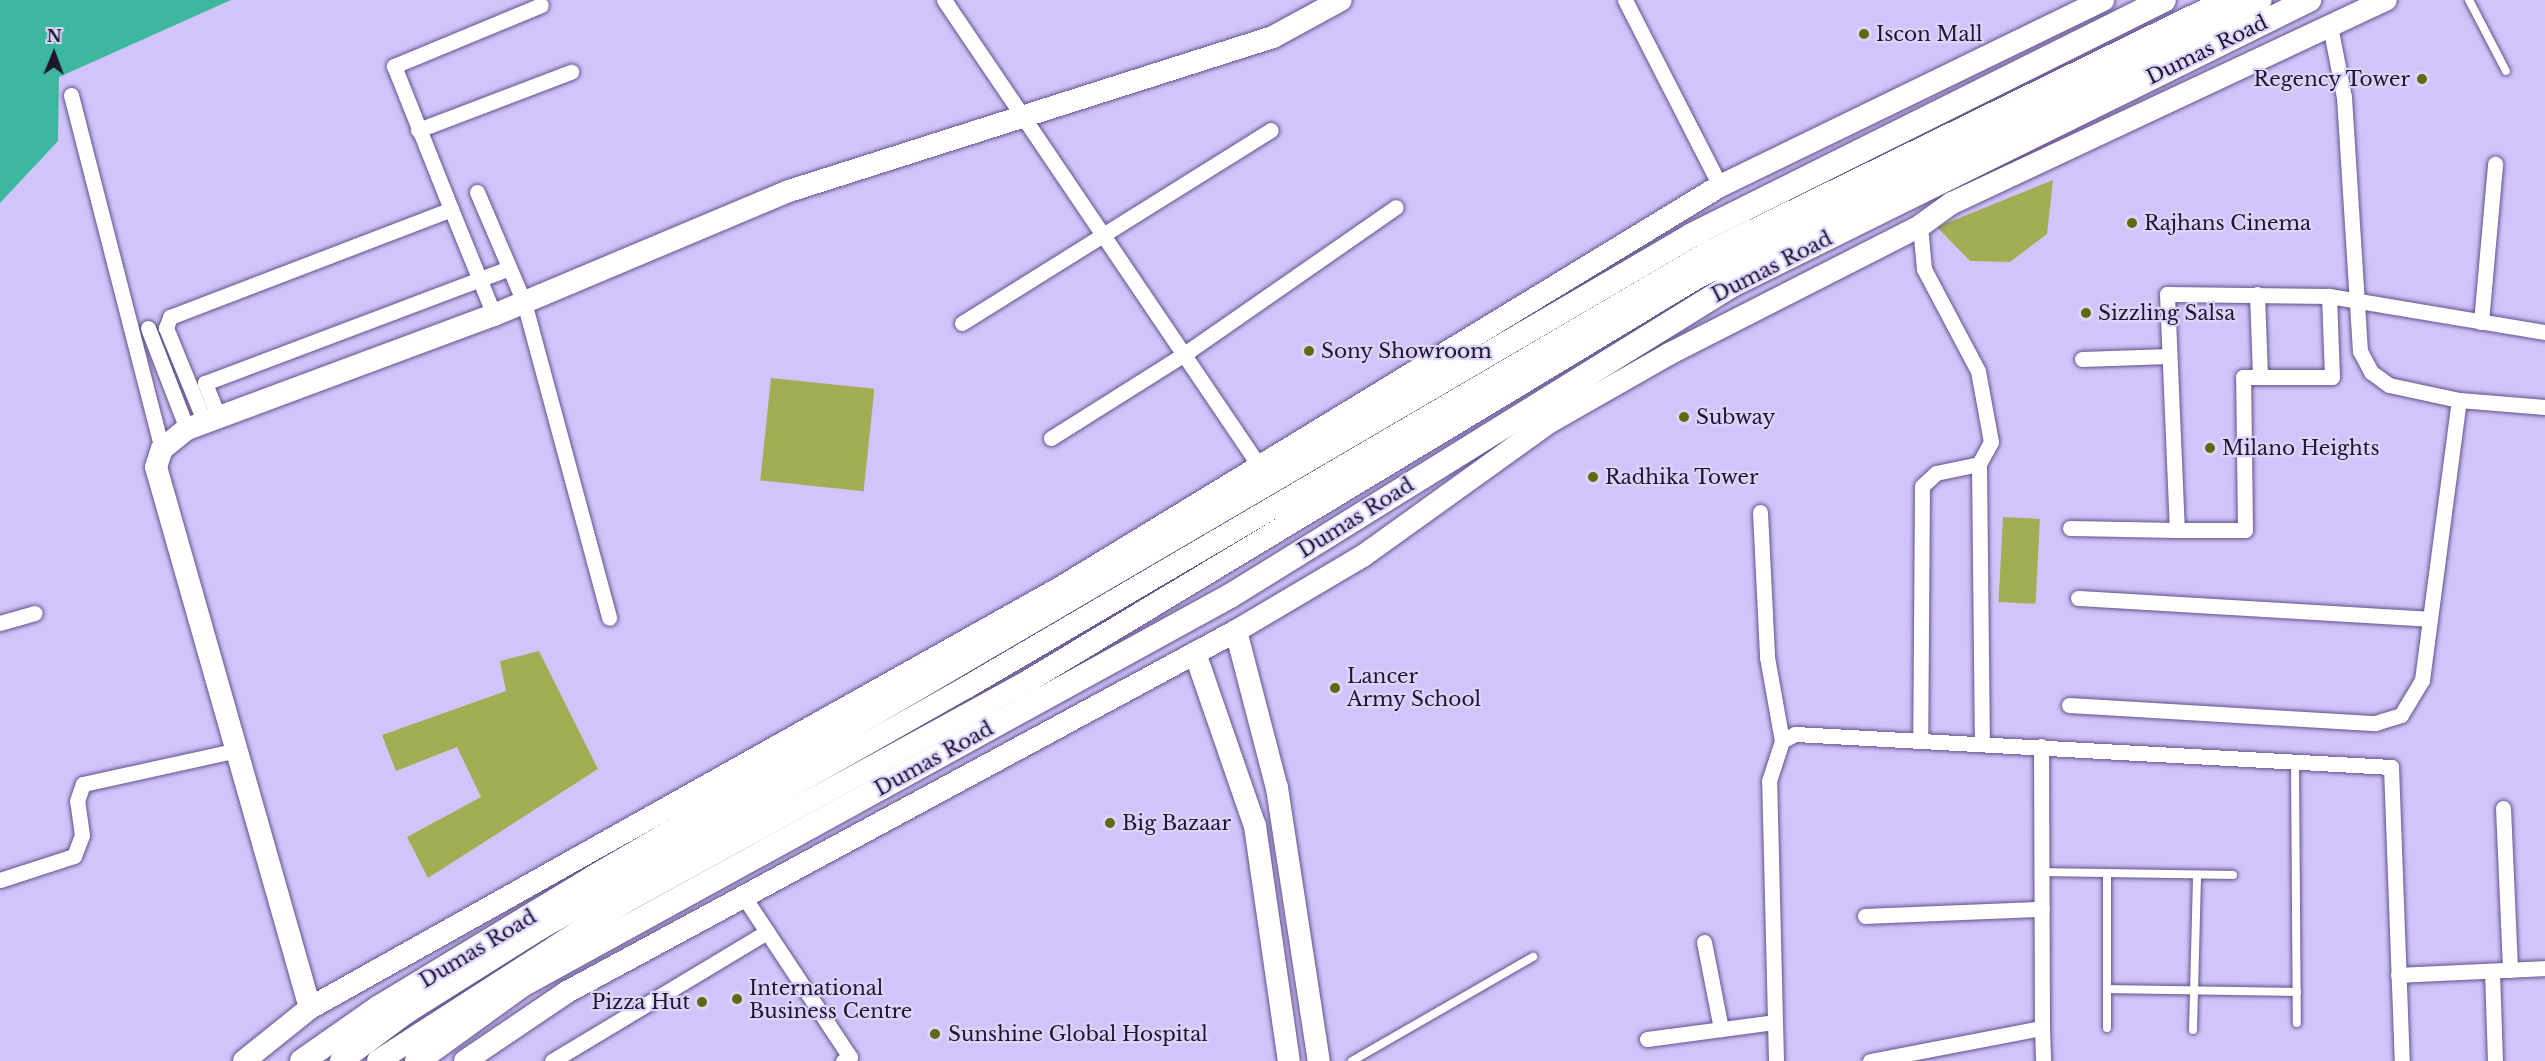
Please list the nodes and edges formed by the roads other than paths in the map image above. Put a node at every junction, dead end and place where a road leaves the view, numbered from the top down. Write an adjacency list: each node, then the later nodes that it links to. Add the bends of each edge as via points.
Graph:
1 (944, 0): 16 (street)
2 (1341, 0): 16 (street, via 1273,37)
3 (1625, 0): 20 (street)
4 (2103, 0): 20 (street)
5 (2164, 0): 95 (main road, Dumas Road, via 1692,235 594,877 378,1008)
6 (2226, 0): 96 (street, via 1708,252 967,687 541,928 407,1012)
7 (2261, 0): 97 (street, via 1698,277 1040,674 623,903)
8 (2309, 0): 98 (main road, Dumas Road, via 1732,285 1230,596 522,985)
9 (2386, 0): 12 (street)
10 (2469, 0): 13 (lane)
11 (541, 5): 17 (street, via 394,66)
12 (2331, 31): 24 (street, via 1952,203); 30 (street, via 2344,97)
13 (2506, 71)
14 (571, 72): 17 (street)
15 (71, 95): 47 (street)
16 (1019, 114): 25 (street); 31 (street, via 789,191)
17 (418, 130): 23 (street)
18 (1271, 130): 25 (street)
19 (2494, 164): 33 (street)
20 (1720, 186): 49 (street)
21 (477, 192): 26 (street)
22 (1396, 207): 37 (street)
23 (451, 209): 27 (street); 41 (street, via 171,317 166,328)
24 (1920, 226): 48 (street, via 1924,268 1978,371 1986,400 1991,442); 58 (street, via 1669,354 1548,423 1364,556)
25 (1102, 236): 34 (street); 37 (street)
26 (509, 268): 27 (street); 31 (street)
27 (474, 281): 32 (street); 41 (street)
28 (2257, 294): 29 (street); 38 (street, via 2167,294); 40 (street)
29 (2329, 296): 30 (street); 40 (street, via 2332,377)
30 (2359, 300): 33 (street); 43 (street, via 2360,351 2371,372 2389,385)
31 (524, 302): 32 (street); 55 (street)
32 (489, 317): 45 (street)
33 (2481, 322): 36 (street)
34 (963, 324)
35 (148, 328): 42 (street)
36 (2545, 332)
37 (1183, 355): 46 (street); 49 (street)
38 (2169, 356): 39 (street); 52 (street)
39 (2082, 359)
40 (2260, 376): 52 (street, via 2243,376 2245,530)
41 (198, 386): 42 (street); 45 (street)
42 (174, 396): 45 (street)
43 (2459, 400): 44 (street); 56 (street)
44 (2545, 407)
45 (204, 423): 47 (street)
46 (1051, 438)
47 (162, 449): 65 (street, via 156,467)
48 (1979, 464): 62 (street, via 1936,473 1922,486); 63 (street)
49 (1260, 466): 86 (street, via 1060,588)
50 (1760, 512): 61 (street, via 1767,657)
51 (2070, 528): 52 (street)
52 (2177, 530)
53 (2078, 598): 56 (street)
54 (35, 613): 57 (street)
55 (609, 618)
56 (2429, 619): 60 (street, via 2422,680 2414,700 2391,721)
57 (0, 623)
58 (1236, 631): 59 (street); 103 (street, via 1279,798)
59 (1195, 653): 73 (street); 102 (street, via 1255,826)
60 (2069, 705)
61 (1782, 741): 62 (street, via 1795,734); 87 (street, via 1769,781)
62 (1920, 741): 63 (street)
63 (1982, 744): 64 (street)
64 (2041, 746): 66 (street); 68 (street)
65 (237, 750): 72 (street, via 83,784 76,801 82,836 74,856); 86 (street)
66 (2295, 763): 82 (street, via 2384,764 2396,773); 85 (lane)
67 (2503, 808): 80 (street)
68 (2042, 872): 69 (lane); 74 (street)
69 (2107, 873): 70 (lane); 83 (lane)
70 (2197, 875): 71 (lane); 84 (lane)
71 (2233, 875)
72 (0, 880)
73 (744, 897): 76 (street); 99 (street, via 567,992)
74 (2042, 909): 75 (street); 89 (street)
75 (1865, 916)
76 (767, 932): 100 (street); 101 (street, via 850,1057)
77 (1704, 942): 91 (street)
78 (1533, 957): 104 (lane)
79 (2545, 968): 80 (street)
80 (2510, 970): 81 (street)
81 (2492, 971): 82 (street); 109 (street)
82 (2398, 975): 108 (street)
83 (2107, 989): 84 (lane); 90 (lane)
84 (2194, 991): 85 (lane); 92 (lane)
85 (2297, 992): 88 (lane)
86 (309, 1008): 94 (street)
87 (1774, 1022): 91 (street); 105 (street)
88 (2297, 1023)
89 (2042, 1028): 106 (street); 107 (street)
90 (2107, 1028)
91 (1720, 1029): 93 (street)
92 (2193, 1030)
93 (1647, 1039)
94 (244, 1061)
95 (302, 1061)
96 (341, 1061)
97 (378, 1061)
98 (417, 1061)
99 (465, 1061)
100 (552, 1061)
101 (843, 1061)
102 (1288, 1061)
103 (1319, 1061)
104 (1352, 1061)
105 (1776, 1061)
106 (1870, 1061)
107 (2043, 1061)
108 (2402, 1061)
109 (2495, 1061)

